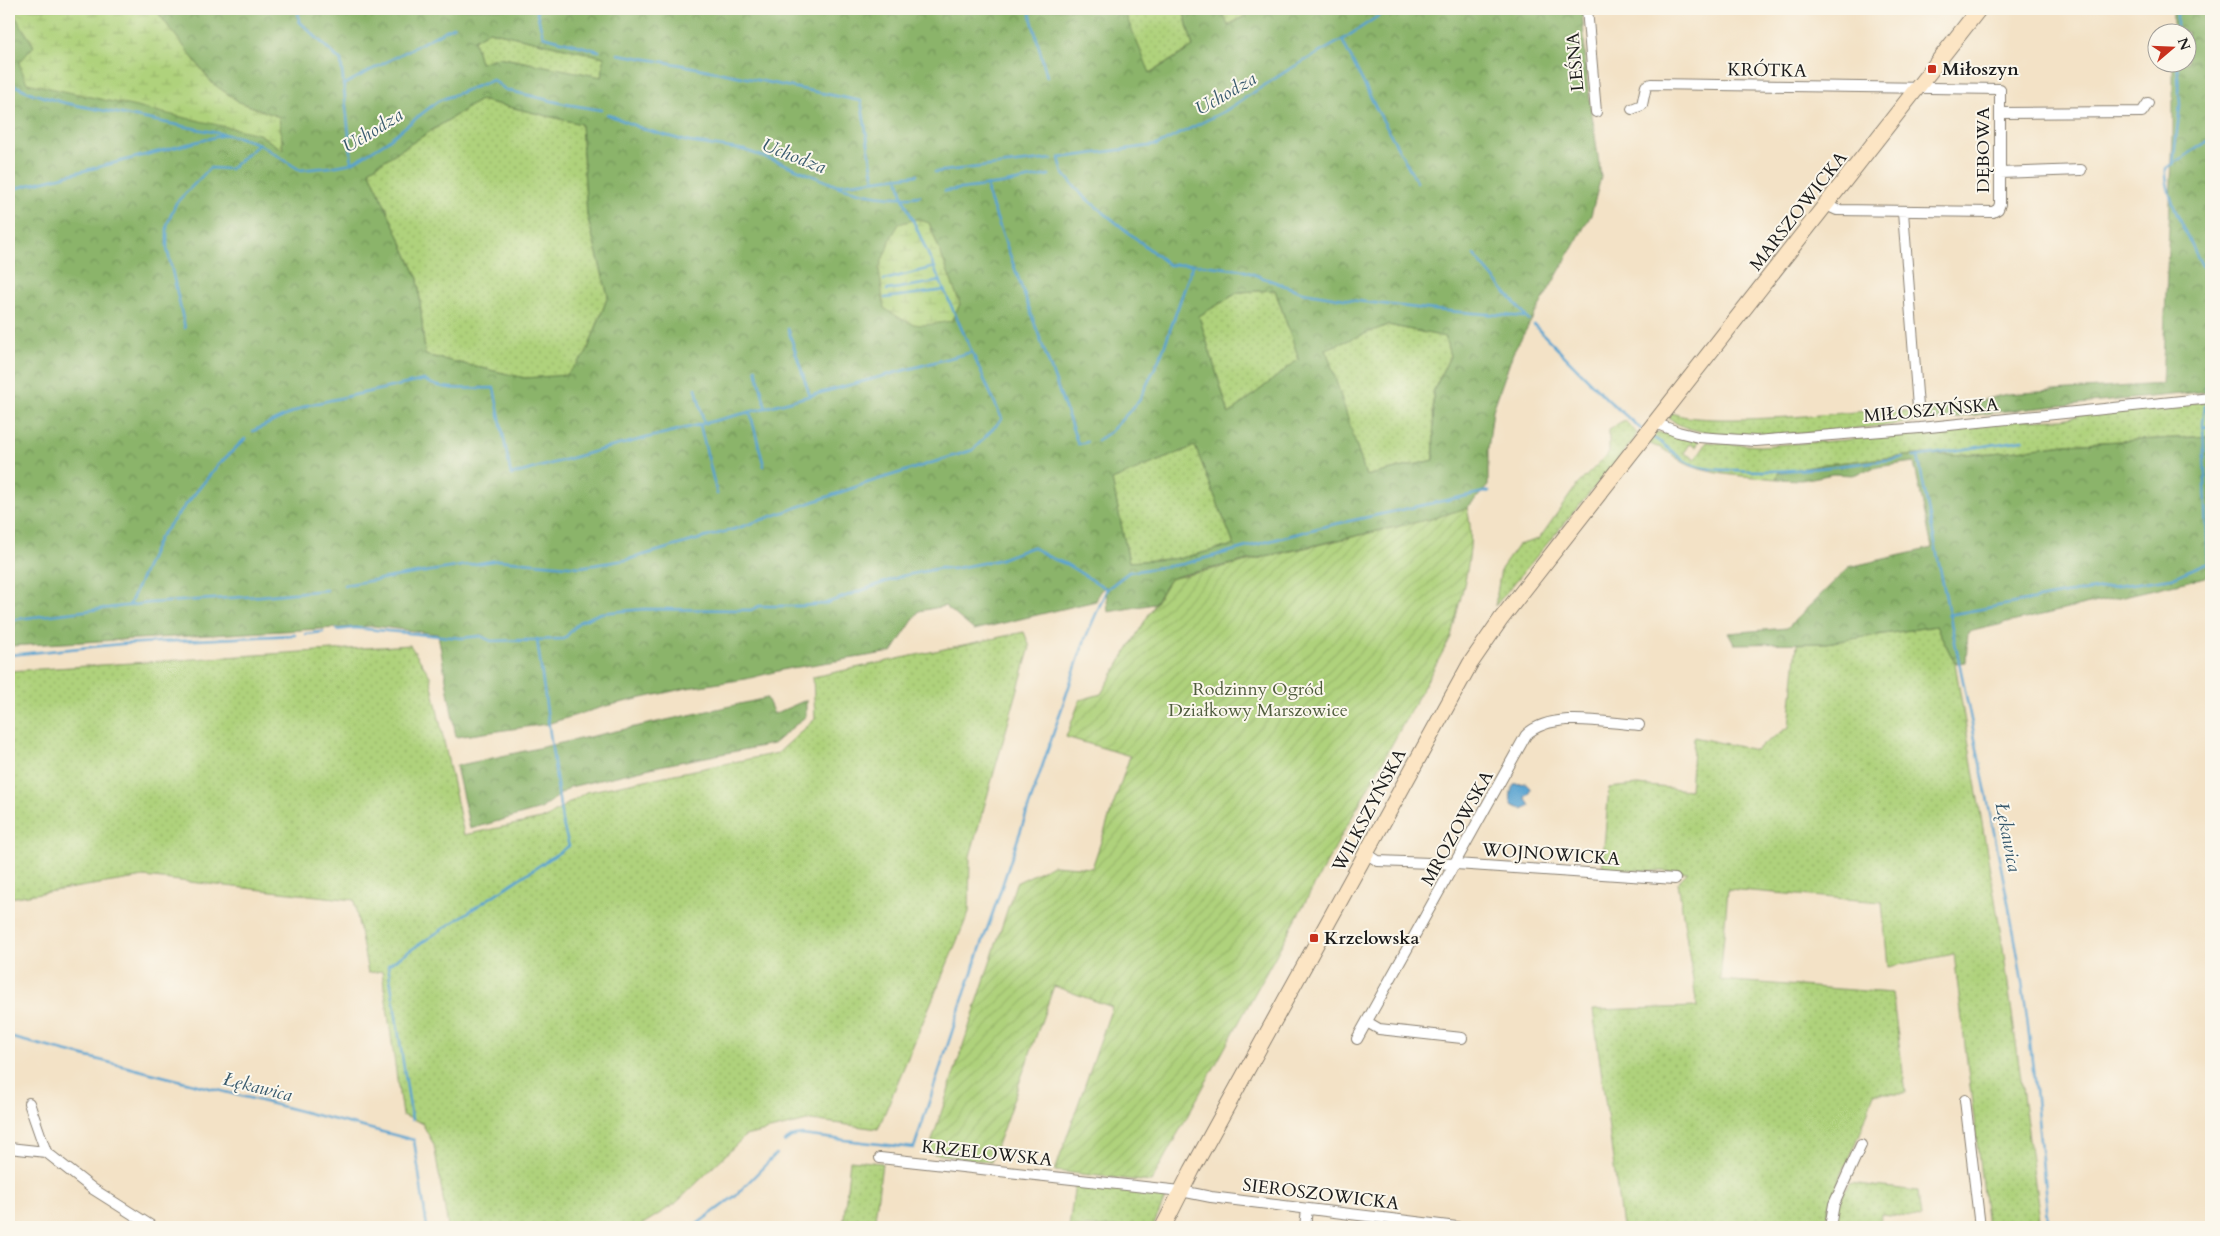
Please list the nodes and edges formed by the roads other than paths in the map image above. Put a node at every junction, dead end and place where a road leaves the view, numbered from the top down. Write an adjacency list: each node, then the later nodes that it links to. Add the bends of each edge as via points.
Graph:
1 (1587, 9): 6 (street, LEŚNA)
2 (1979, 9): 3 (street, MARSZOWICKA)
3 (1918, 87): 5 (street, KRÓTKA, via 1651,84 1646,86 1642,105); 7 (street, DĘBOWA, via 2000,89); 10 (street, MARSZOWICKA)
4 (2148, 103): 7 (street, via 2142,112)
5 (1632, 109)
6 (1596, 112)
7 (2000, 113): 9 (street, DĘBOWA)
8 (2082, 170): 9 (street)
9 (2000, 173): 11 (street, DĘBOWA, via 2000,204 1993,212)
10 (1826, 206): 11 (street, DĘBOWA, via 1837,210); 14 (street, MARSZOWICKA)
11 (1903, 212): 13 (street)
12 (2211, 398): 14 (street, MIŁOSZYŃSKA, via 1756,441 1698,437)
13 (1918, 407)
14 (1655, 423): 15 (street, MARSZOWICKA)
15 (1645, 435): 17 (street, WILKSZYŃSKA, via 1501,619 1470,664)
16 (1639, 725): 18 (street, MROZOWSKA, via 1560,720 1532,729)
17 (1367, 854): 18 (street, WOJNOWICKA, via 1378,861); 29 (street, WILKSZYŃSKA)
18 (1456, 864): 19 (street, WOJNOWICKA); 20 (street, MROZOWSKA)
19 (1675, 879)
20 (1367, 1022): 21 (street, via 1379,1029); 22 (street, MROZOWSKA)
21 (1462, 1038)
22 (1357, 1039)
23 (1965, 1100): 36 (street)
24 (29, 1103): 27 (street)
25 (1861, 1145): 35 (street, via 1834,1204)
26 (9, 1148): 27 (street)
27 (46, 1152): 31 (street, via 92,1189)
28 (880, 1158): 29 (street, KRZELOWSKA)
29 (1181, 1191): 30 (street, SIEROSZOWICKA); 32 (street, WILKSZYŃSKA)
30 (1307, 1209): 33 (street); 34 (street, SIEROSZOWICKA)
31 (153, 1227)
32 (1163, 1227)
33 (1305, 1227)
34 (1457, 1227)
35 (1830, 1227)
36 (1980, 1227)

